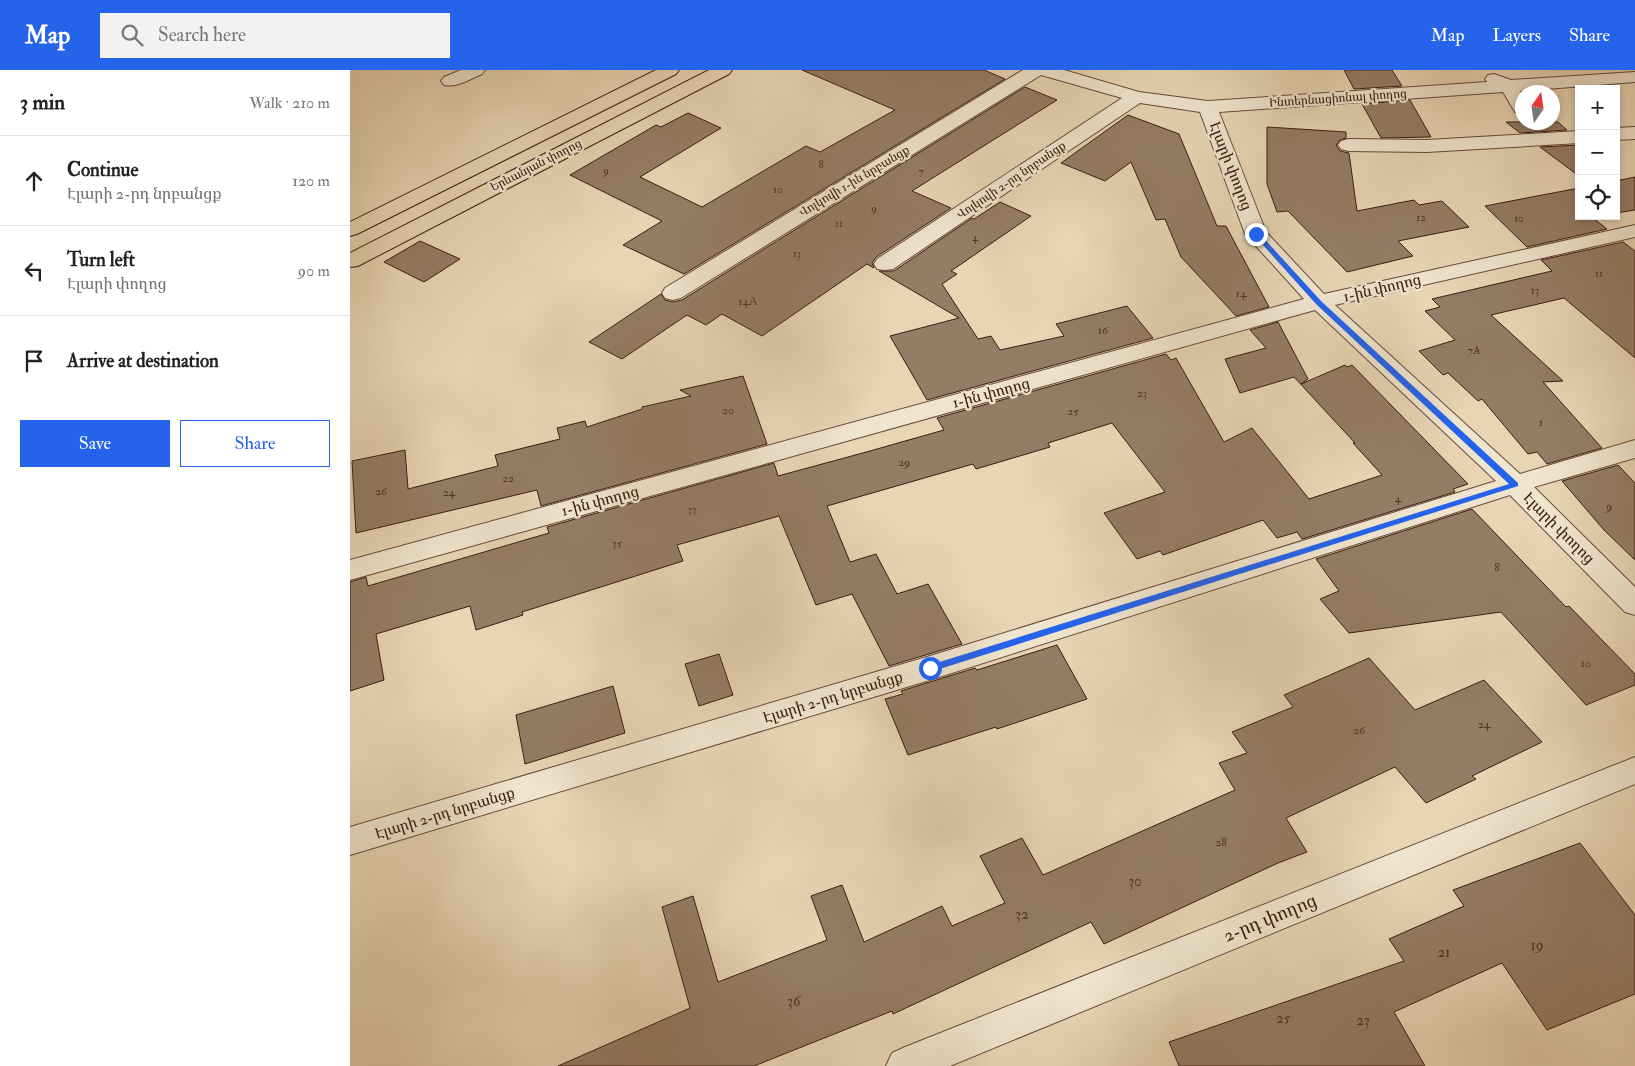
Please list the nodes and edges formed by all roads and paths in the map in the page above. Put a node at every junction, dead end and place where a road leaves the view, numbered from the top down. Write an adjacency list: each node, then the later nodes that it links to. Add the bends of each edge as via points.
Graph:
1 (476, 70): 8 (street)
2 (670, 70): 19 (main road, Երևանյան փողոց)
3 (723, 70): 21 (main road, Երևանյան փողոց)
4 (1036, 70): 23 (street, Վոլկովի 1-ին նրբանցք)
5 (1046, 70): 10 (street, Ինտերնացիոնալ փողոց)
6 (1475, 70): 9 (street)
7 (1635, 77): 9 (street, Ինտերնացիոնալ փողոց)
8 (450, 81)
9 (1508, 86): 11 (street); 12 (street, Ինտերնացիոնալ փողոց)
10 (1137, 97): 12 (street, Ինտերնացիոնալ փողոց); 22 (street, Վոլկովի 2-րդ նրբանցք)
11 (1515, 97)
12 (1208, 107): 24 (street, Էլարի փողոց, via 1256,234)
13 (1537, 130): 17 (street)
14 (1635, 133): 15 (street)
15 (1620, 134)
16 (1575, 137): 17 (street)
17 (1542, 139): 18 (street, via 1427,146)
18 (1348, 146)
19 (350, 230)
20 (1635, 231): 24 (street, 1-ին փողոց)
21 (350, 261)
22 (885, 264)
23 (672, 293)
24 (1319, 302): 26 (street, Էլարի փողոց); 27 (street, 1-ին փողոց)
25 (1635, 449): 26 (street, Էլարի 2-րդ նրբանցք)
26 (1515, 484): 28 (street, Էլարի փողոց); 30 (street, Էլարի 2-րդ նրբանցք, via 930,668)
27 (350, 570)
28 (1635, 604)
29 (1635, 770): 31 (street, 2-րդ փողոց)
30 (350, 841)
31 (905, 1066)

